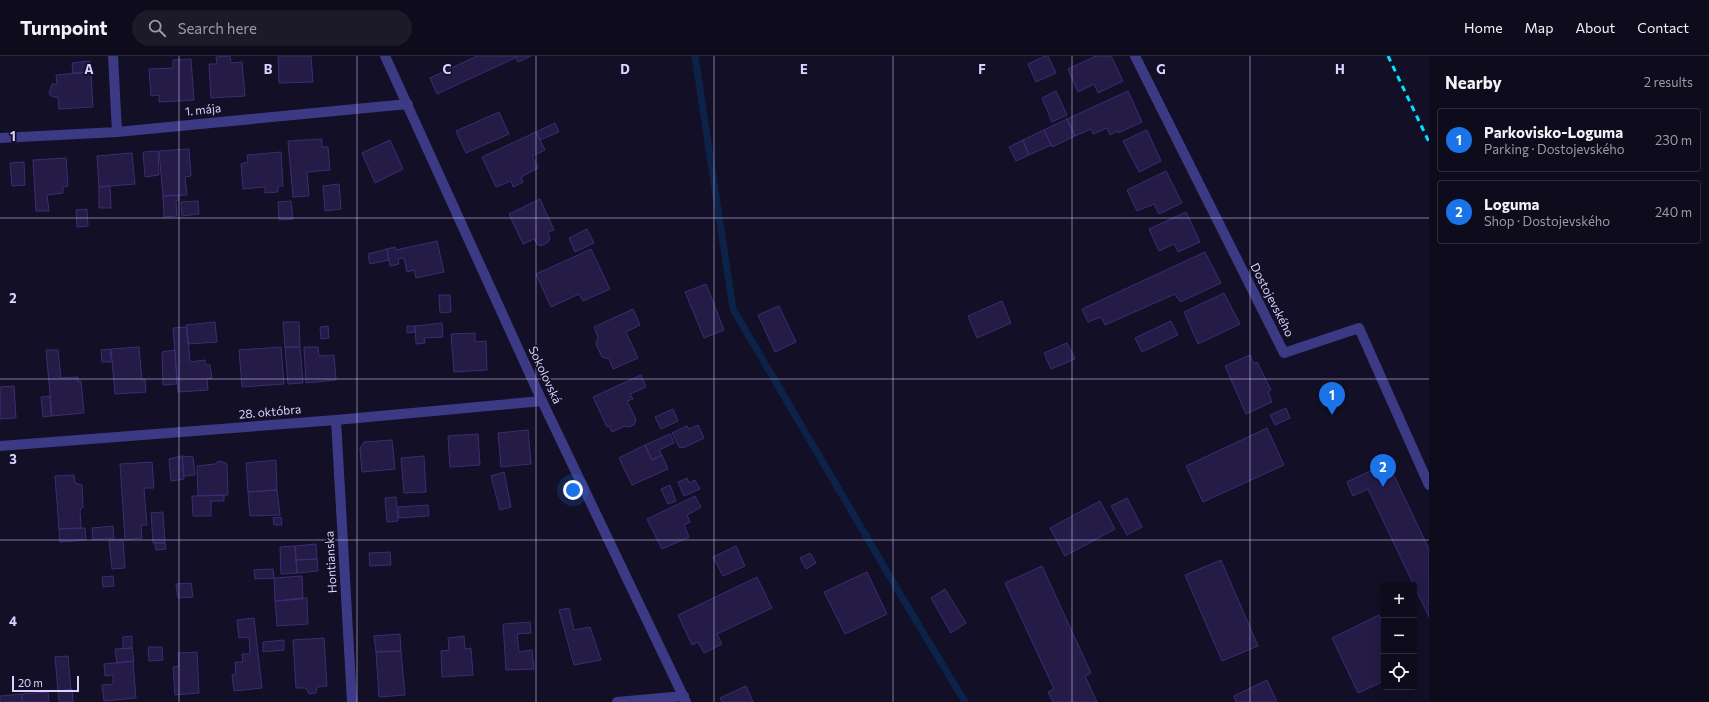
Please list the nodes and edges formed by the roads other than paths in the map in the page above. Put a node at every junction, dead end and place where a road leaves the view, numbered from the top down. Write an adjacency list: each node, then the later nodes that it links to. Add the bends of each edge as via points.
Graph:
1 (113, 56): 5 (street)
2 (385, 56): 4 (street, Sokolovská)
3 (1135, 56): 10 (street, Dostojevského, via 1284,353 1360,328)
4 (408, 104): 5 (street, 1. mája); 7 (street, Sokolovská)
5 (117, 132): 6 (street, 1. mája)
6 (0, 138)
7 (542, 400): 8 (street, 28. októbra); 11 (street, Sokolovská)
8 (336, 420): 9 (street, 28. októbra); 12 (street, Hontianska)
9 (0, 446)
10 (1429, 485)
11 (685, 699): 13 (street)
12 (352, 702)
13 (617, 702)

